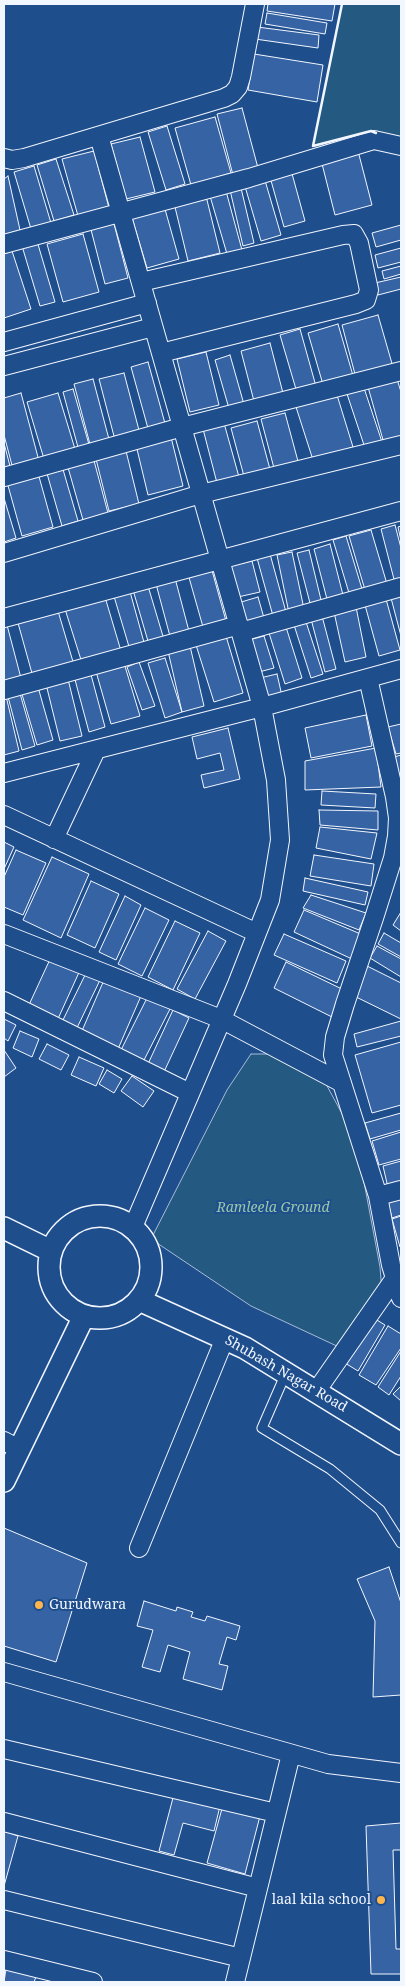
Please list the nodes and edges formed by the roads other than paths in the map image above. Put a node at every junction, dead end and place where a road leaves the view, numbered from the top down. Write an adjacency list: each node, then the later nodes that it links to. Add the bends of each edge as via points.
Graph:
1 (255, 4): 2 (street, via 241,77 232,94)
2 (99, 136): 4 (street, via 24,158); 5 (street)
3 (401, 146): 5 (street, via 374,140)
4 (4, 158)
5 (120, 212): 6 (street); 7 (street)
6 (4, 244)
7 (140, 282): 8 (street); 11 (street, via 343,235 354,234 359,242 369,290 366,300)
8 (147, 303): 9 (street); 10 (street)
9 (153, 327): 11 (street); 12 (street)
10 (4, 342)
11 (161, 353): 14 (street)
12 (4, 366)
13 (401, 371): 14 (street)
14 (182, 427): 16 (street); 17 (street)
15 (401, 445): 17 (street)
16 (4, 477)
17 (201, 494): 19 (street); 20 (street)
18 (401, 510): 20 (street)
19 (4, 553)
20 (220, 559): 22 (street); 23 (street)
21 (401, 587): 23 (street)
22 (4, 618)
23 (240, 629): 26 (street); 27 (street)
24 (401, 669): 25 (street)
25 (368, 678): 27 (street); 36 (street, via 395,797 397,836 393,858 335,1037 334,1055)
26 (4, 690)
27 (262, 708): 28 (street); 32 (street, via 276,780 280,840 270,900)
28 (96, 750): 29 (street); 31 (street)
29 (4, 773)
30 (4, 815): 31 (street)
31 (54, 839): 32 (street)
32 (257, 933): 35 (street)
33 (4, 934): 35 (street)
34 (4, 1002): 37 (street)
35 (221, 1019): 36 (street); 37 (street)
36 (342, 1083): 39 (street)
37 (190, 1093): 40 (street)
38 (401, 1190): 39 (street)
39 (378, 1196): 43 (street)
40 (133, 1227): 42 (street, via 115,1218 95,1215 76,1221 60,1233); 45 (street, via 145,1243 151,1262 148,1282)
41 (4, 1228): 42 (street)
42 (51, 1251): 46 (street, via 48,1271 54,1290 66,1306)
43 (395, 1278): 44 (street); 49 (street)
44 (401, 1298)
45 (139, 1300): 46 (street, via 123,1313 104,1318); 47 (street, Shubash Nagar Road)
46 (84, 1316): 51 (street)
47 (225, 1338): 48 (street, Shubash Nagar Road); 54 (street)
48 (286, 1372): 49 (street, Shubash Nagar Road); 53 (lane, via 262,1428 330,1469 351,1486 380,1510)
49 (316, 1390): 50 (street, Shubash Nagar Road)
50 (401, 1444)
51 (12, 1445): 52 (street)
52 (4, 1480)
53 (401, 1543)
54 (139, 1548)
55 (4, 1672): 57 (street)
56 (4, 1749): 59 (street)
57 (290, 1754): 58 (street, via 328,1764); 59 (street)
58 (401, 1773)
59 (276, 1814): 61 (street)
60 (4, 1822): 61 (street)
61 (258, 1888): 63 (street)
62 (4, 1900): 63 (street)
63 (241, 1958): 66 (street)
64 (4, 1960): 65 (street)
65 (93, 1982)
66 (235, 1982)

